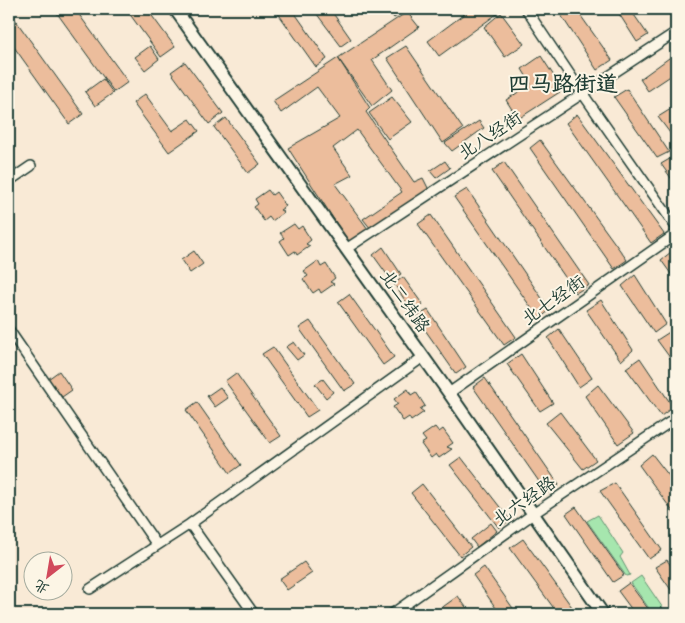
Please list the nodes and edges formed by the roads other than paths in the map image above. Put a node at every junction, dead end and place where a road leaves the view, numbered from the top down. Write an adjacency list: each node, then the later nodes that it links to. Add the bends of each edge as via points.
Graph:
1 (176, 9): 9 (street, 北二纬路)
2 (526, 9): 4 (street)
3 (676, 32): 4 (street, 北八经街)
4 (583, 94): 7 (street); 9 (street, 北八经街)
5 (31, 166): 6 (street)
6 (9, 181)
7 (676, 227)
8 (676, 234): 12 (street, 北七经街)
9 (346, 249): 11 (street, 北二纬路)
10 (9, 330): 16 (street)
11 (423, 357): 12 (street, 北二纬路); 15 (street)
12 (449, 393): 14 (street, 北二纬路)
13 (676, 418): 14 (street, 北六经路)
14 (533, 514): 19 (street, 北六经路); 20 (street, 北二纬路)
15 (190, 524): 16 (street); 18 (street)
16 (157, 545): 17 (street)
17 (90, 589)
18 (254, 614)
19 (392, 614)
20 (603, 614)

